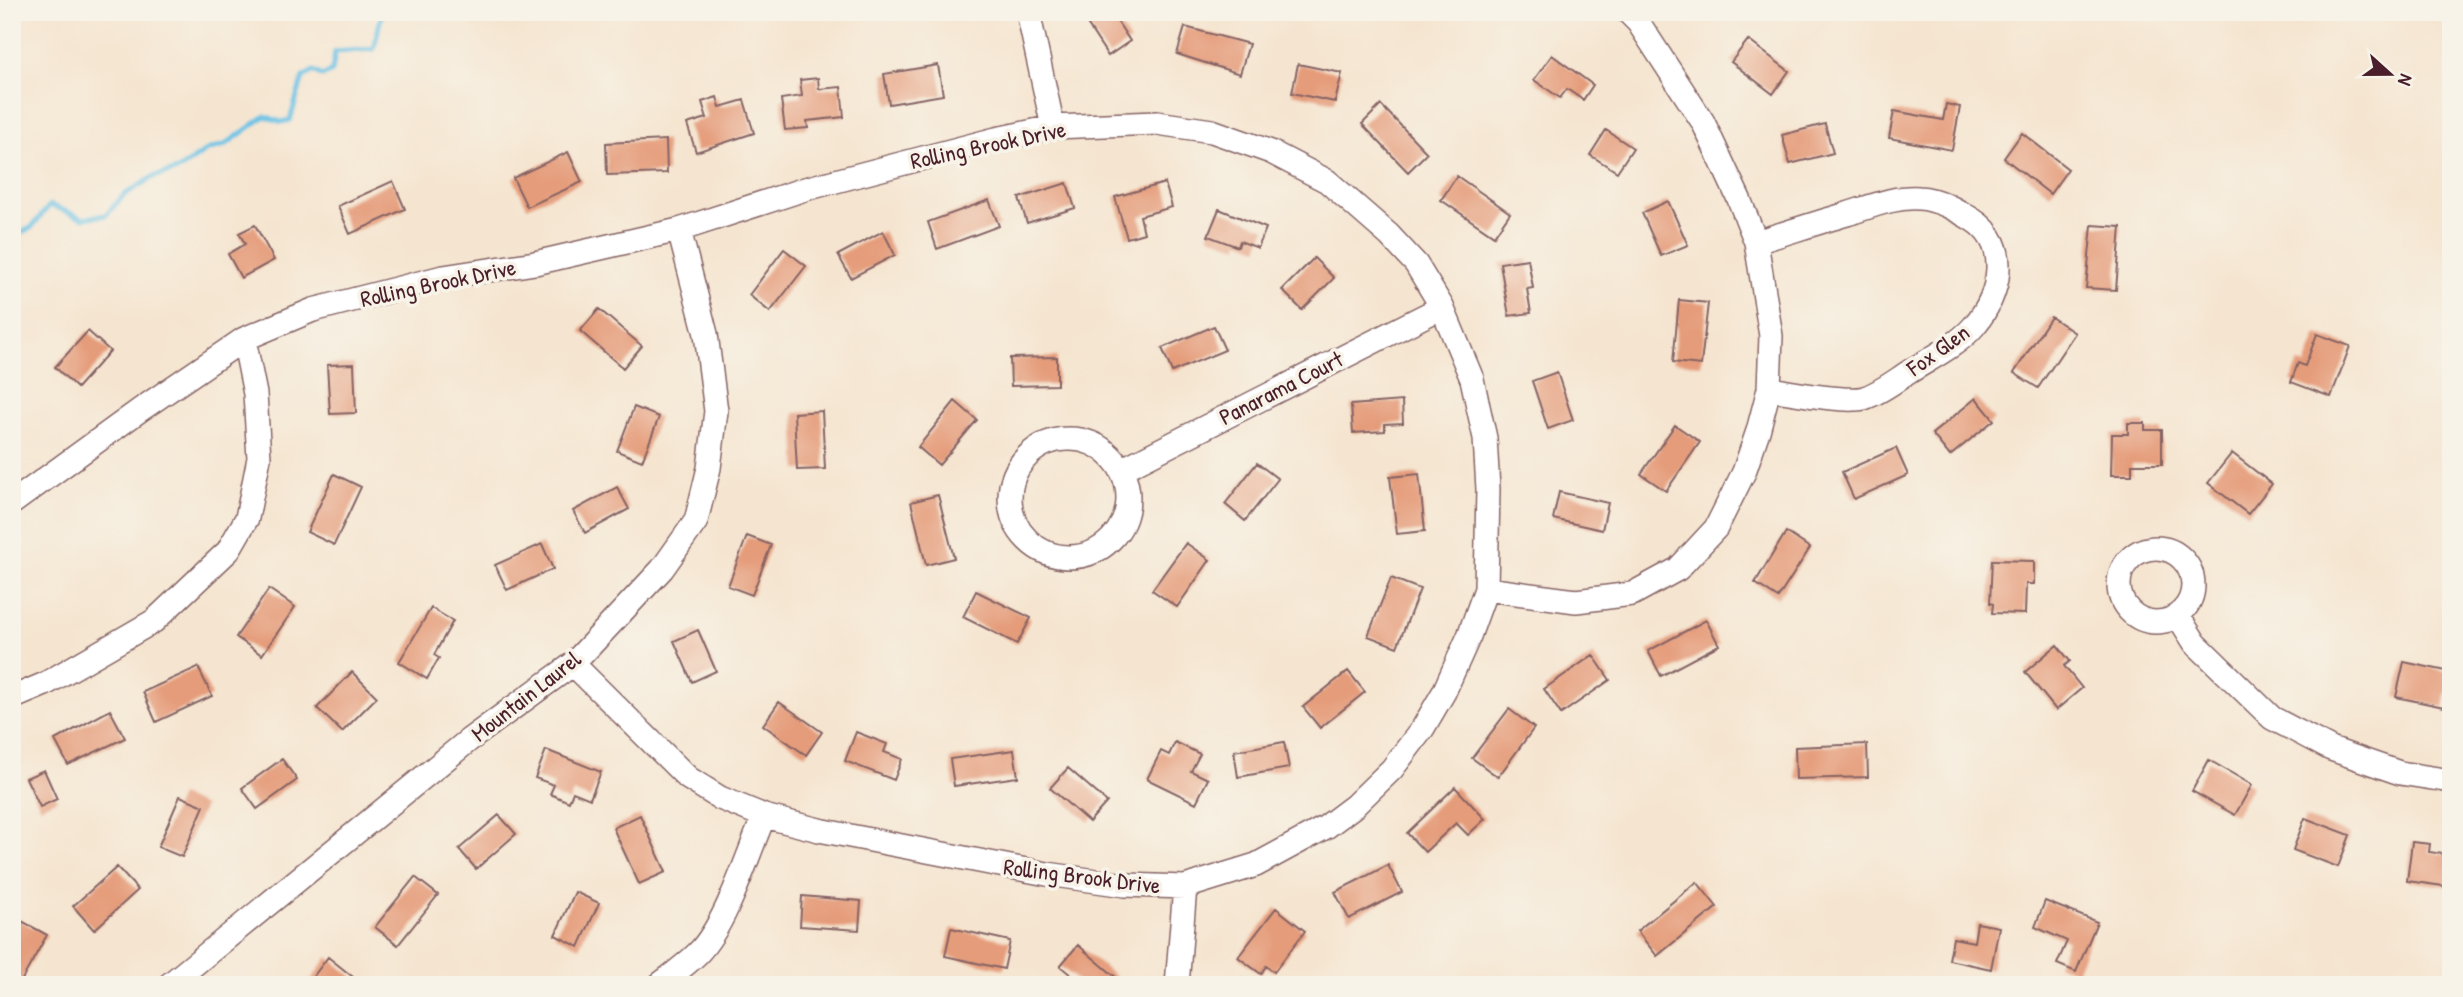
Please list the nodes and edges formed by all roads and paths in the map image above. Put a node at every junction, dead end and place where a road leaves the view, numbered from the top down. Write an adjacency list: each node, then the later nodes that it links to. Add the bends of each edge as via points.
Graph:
1 (1028, 12): 3 (street)
2 (1628, 12): 5 (street, via 1703,122)
3 (1053, 127): 4 (street, Rolling Brook Drive, via 806,189); 6 (street, Rolling Brook Drive, via 1157,122 1212,131 1271,152 1327,181 1390,235 1416,264)
4 (679, 230): 7 (street, Rolling Brook Drive, via 535,264 443,277 313,310); 13 (street, Mountain Laurel, via 706,334 716,411 709,468 696,521 662,569)
5 (1756, 242): 8 (street, via 1772,336); 8 (street, Fox Glen, via 1894,200 1919,198 1941,203 1980,224 1993,240 2000,262 1996,287 1974,326 1878,392 1843,399)
6 (1442, 307): 9 (street, Panarama Court); 11 (street, Rolling Brook Drive, via 1472,379 1485,438)
7 (244, 339): 10 (street, Rolling Brook Drive); 14 (street, via 255,394 259,458 247,518 228,551 154,621)
8 (1769, 389): 11 (street, via 1744,472 1716,528 1678,569 1632,594 1576,601)
9 (1121, 470): 9 (street, via 1128,492 1125,514 1115,535 1097,550 1075,557 1052,555 1031,544 1017,526 1010,504 1012,481 1023,461 1040,446 1063,439 1085,441 1106,452)
10 (12, 503)
11 (1486, 589): 17 (street, Rolling Brook Drive, via 1444,692 1392,769 1326,827 1256,865)
12 (2178, 615): 15 (street, via 2194,643 2272,718 2331,749 2400,773)
13 (573, 664): 16 (street, Rolling Brook Drive, via 688,778 720,798); 18 (street, Mountain Laurel, via 470,740)
14 (12, 698)
15 (2451, 781)
16 (764, 816): 17 (street, Rolling Brook Drive, via 1047,874 1125,885); 19 (street, via 709,940)
17 (1185, 887): 20 (street)
18 (169, 985)
19 (659, 985)
20 (1177, 985)

